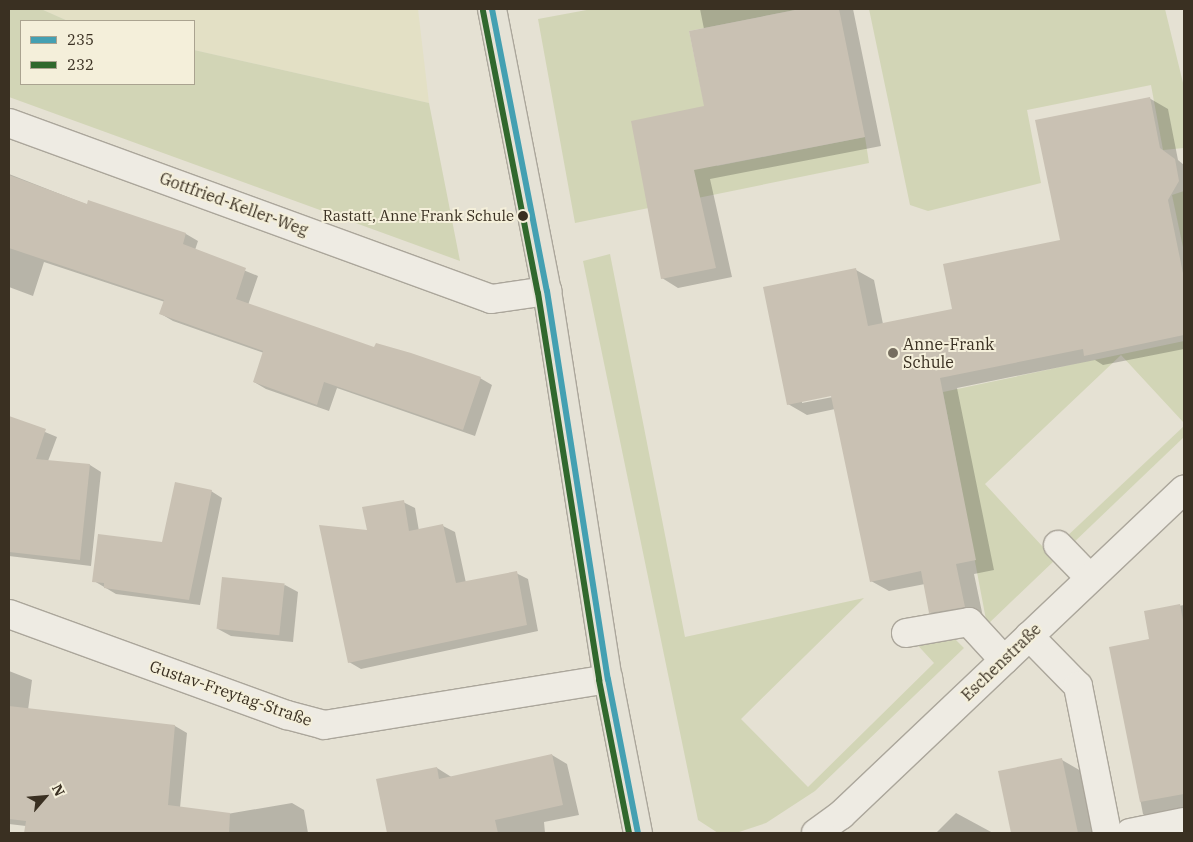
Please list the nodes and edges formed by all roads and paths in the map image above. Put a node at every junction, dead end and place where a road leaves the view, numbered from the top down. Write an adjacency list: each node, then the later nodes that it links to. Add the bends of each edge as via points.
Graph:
1 (492, 9): 3 (main road)
2 (9, 123): 3 (street, Gottfried-Keller-Weg, via 491,299)
3 (547, 291): 11 (main road)
4 (1184, 489): 6 (street, Eschenstraße)
5 (1058, 545): 6 (street)
6 (1089, 577): 9 (street, Eschenstraße)
7 (9, 614): 11 (street, Gustav-Freytag-Straße, via 288,715 324,725)
8 (906, 633): 10 (street, via 969,622)
9 (1029, 636): 10 (street, Eschenstraße); 15 (street, via 1078,686)
10 (1004, 660): 14 (street, Eschenstraße, via 841,815)
11 (608, 679): 13 (main road)
12 (1184, 822): 16 (street)
13 (638, 833)
14 (816, 833)
15 (1107, 833)
16 (1130, 833)

